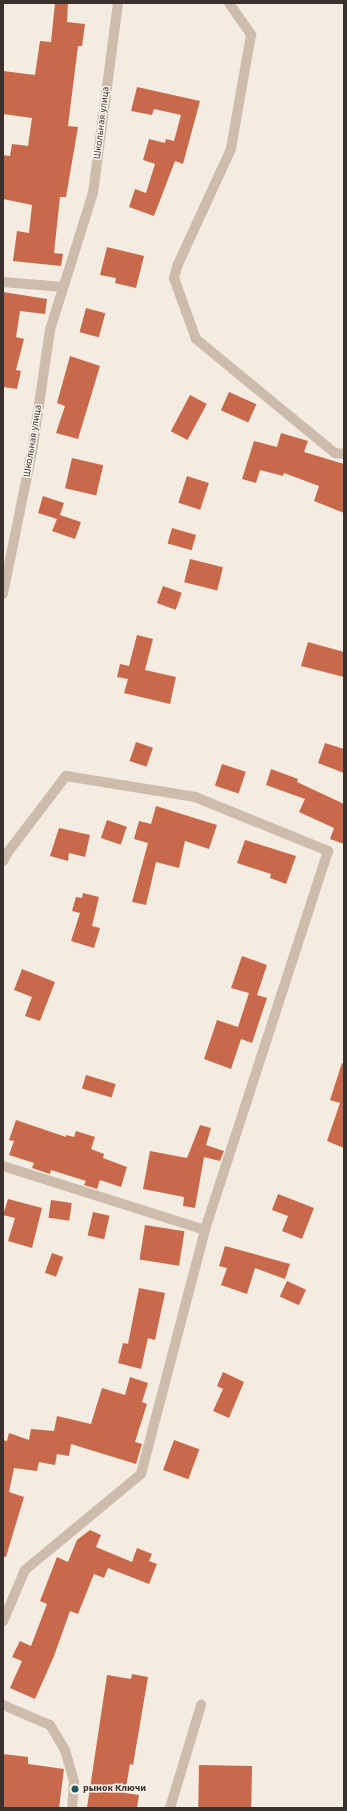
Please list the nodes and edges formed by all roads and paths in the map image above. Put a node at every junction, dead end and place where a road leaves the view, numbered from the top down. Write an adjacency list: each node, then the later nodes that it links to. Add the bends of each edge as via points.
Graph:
1 (118, 3): 4 (street, Школьная улица, via 93,193)
2 (229, 3): 5 (street, via 251,35 236,126 231,149 174,278 196,339 335,453)
3 (3, 282): 4 (street)
4 (63, 287): 6 (street, Школьная улица, via 50,330 32,452)
5 (344, 454)
6 (3, 594)
7 (3, 861): 9 (street, via 66,776 195,797 328,851)
8 (3, 1166): 9 (street)
9 (205, 1230): 10 (street, via 141,1474 25,1570)
10 (3, 1621)
11 (3, 1705): 13 (street, via 50,1725 65,1750 74,1782)
12 (201, 1705): 14 (street)
13 (72, 1808)
14 (170, 1808)

